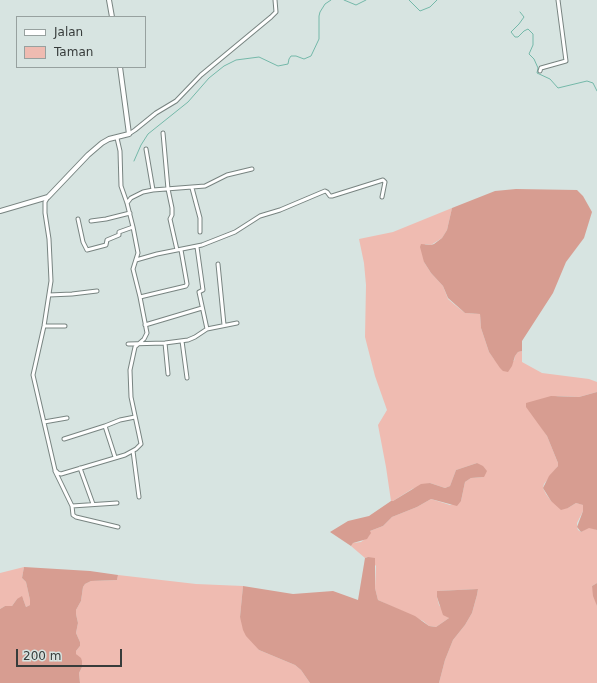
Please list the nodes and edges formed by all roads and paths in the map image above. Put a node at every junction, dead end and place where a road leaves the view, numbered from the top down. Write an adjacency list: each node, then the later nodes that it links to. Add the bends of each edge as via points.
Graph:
1 (109, 0): 4 (street)
2 (275, 0): 8 (street, via 276,12 271,17 201,75 176,101)
3 (558, 0): 6 (street, via 566,60 541,68)
4 (112, 16)
5 (120, 68): 8 (street)
6 (540, 71)
7 (163, 133): 13 (street)
8 (129, 134): 9 (street)
9 (117, 138): 15 (street, via 102,143); 17 (street, via 121,186)
10 (146, 149): 14 (street)
11 (252, 168): 12 (street, via 227,175 205,186)
12 (192, 188): 13 (street); 23 (street, via 200,218)
13 (168, 189): 14 (street); 25 (street, via 172,208 170,218)
14 (153, 190): 17 (street, via 138,194)
15 (48, 197): 18 (street); 29 (street, via 45,202 45,213 52,271)
16 (382, 197): 24 (street, via 385,182 383,180 332,196 325,191 260,216 234,232)
17 (127, 203): 19 (street)
18 (0, 211)
19 (130, 213): 21 (street); 22 (street)
20 (78, 219): 22 (street, via 87,250 106,245 107,240)
21 (91, 221)
22 (133, 227): 26 (street, via 138,253)
23 (200, 232)
24 (197, 247): 25 (street); 31 (street, via 203,290 199,292)
25 (179, 250): 26 (street); 30 (street, via 187,284 184,288)
26 (136, 260): 30 (street, via 133,269)
27 (218, 264): 34 (street)
28 (97, 291): 29 (street)
29 (49, 295): 35 (street)
30 (140, 297): 33 (street)
31 (202, 308): 33 (street); 37 (street)
32 (237, 323): 34 (street)
33 (146, 325): 39 (street, via 146,336)
34 (224, 325): 37 (street)
35 (44, 326): 36 (street); 46 (street, via 33,375)
36 (65, 326)
37 (207, 329): 38 (street, via 192,339)
38 (182, 341): 40 (street); 43 (street)
39 (139, 343): 40 (street); 41 (street); 44 (street, via 134,348 130,370)
40 (165, 343): 42 (street)
41 (128, 344)
42 (168, 374)
43 (187, 378)
44 (135, 417): 47 (street); 49 (street, via 141,444)
45 (67, 418): 46 (street)
46 (44, 422): 52 (street)
47 (105, 426): 48 (street); 50 (street)
48 (64, 439)
49 (133, 451): 50 (street); 53 (street)
50 (115, 457): 51 (street)
51 (80, 468): 52 (street, via 61,474); 55 (street)
52 (55, 470): 56 (street)
53 (139, 497)
54 (117, 503): 55 (street)
55 (93, 504): 56 (street)
56 (72, 506): 57 (street, via 73,515 76,517)
57 (118, 527)

